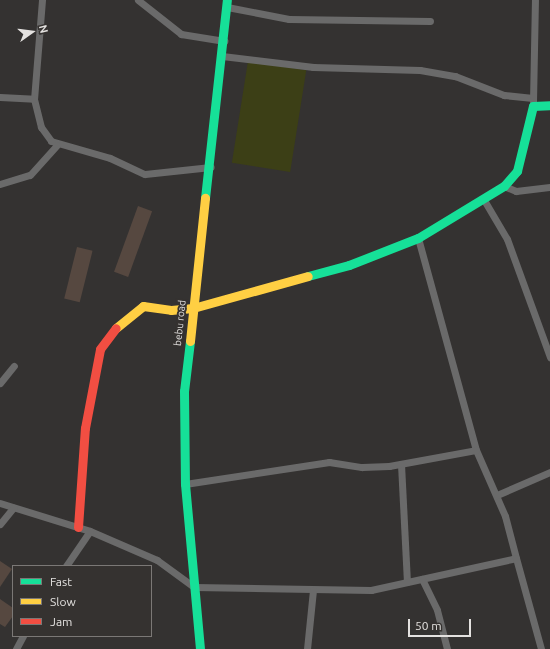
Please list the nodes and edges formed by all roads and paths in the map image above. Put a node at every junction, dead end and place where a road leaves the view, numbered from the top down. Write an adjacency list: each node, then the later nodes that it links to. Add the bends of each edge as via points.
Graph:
1 (42, 0): 9 (street)
2 (138, 0): 6 (street, via 181,34)
3 (535, 0): 10 (street)
4 (227, 3): 5 (street, via 290,18); 6 (street, bebu road)
5 (430, 21)
6 (224, 41): 7 (street, bebu road)
7 (222, 56): 10 (street, via 313,67 420,70 455,76 504,95); 13 (street, bebu road)
8 (0, 97): 9 (street)
9 (34, 99): 12 (street, via 41,127)
10 (533, 102): 11 (street); 15 (street, via 517,171)
11 (550, 105)
12 (57, 145): 13 (street, via 110,158 145,174); 14 (street, via 30,175)
13 (211, 167): 19 (street, bebu road)
14 (0, 184)
15 (504, 186): 16 (street, via 516,191); 17 (street)
16 (550, 187)
17 (484, 200): 18 (street); 20 (street, via 507,239)
18 (418, 238): 19 (street, via 349,265); 23 (street)
19 (193, 308): 26 (street, bebu road, via 184,391); 31 (street, via 171,310 143,306 103,342 85,428)
20 (550, 357)
21 (14, 366): 22 (street)
22 (0, 383)
23 (476, 450): 24 (street); 27 (street)
24 (401, 464): 26 (street, via 362,468 329,462); 36 (street)
25 (550, 472): 27 (street)
26 (185, 484): 37 (street, bebu road)
27 (497, 495): 33 (street)
28 (0, 503): 29 (street)
29 (13, 508): 30 (street); 31 (street)
30 (0, 524)
31 (78, 527): 32 (street)
32 (90, 531): 34 (street); 37 (street, via 156,560)
33 (516, 558): 35 (street); 44 (street)
34 (67, 565)
35 (422, 579): 36 (street); 43 (street, via 437,610)
36 (407, 582): 38 (street, via 370,590)
37 (194, 587): 38 (street); 41 (street, bebu road)
38 (313, 590): 42 (street)
39 (22, 637): 40 (street)
40 (16, 649)
41 (200, 649)
42 (307, 649)
43 (447, 649)
44 (541, 649)

